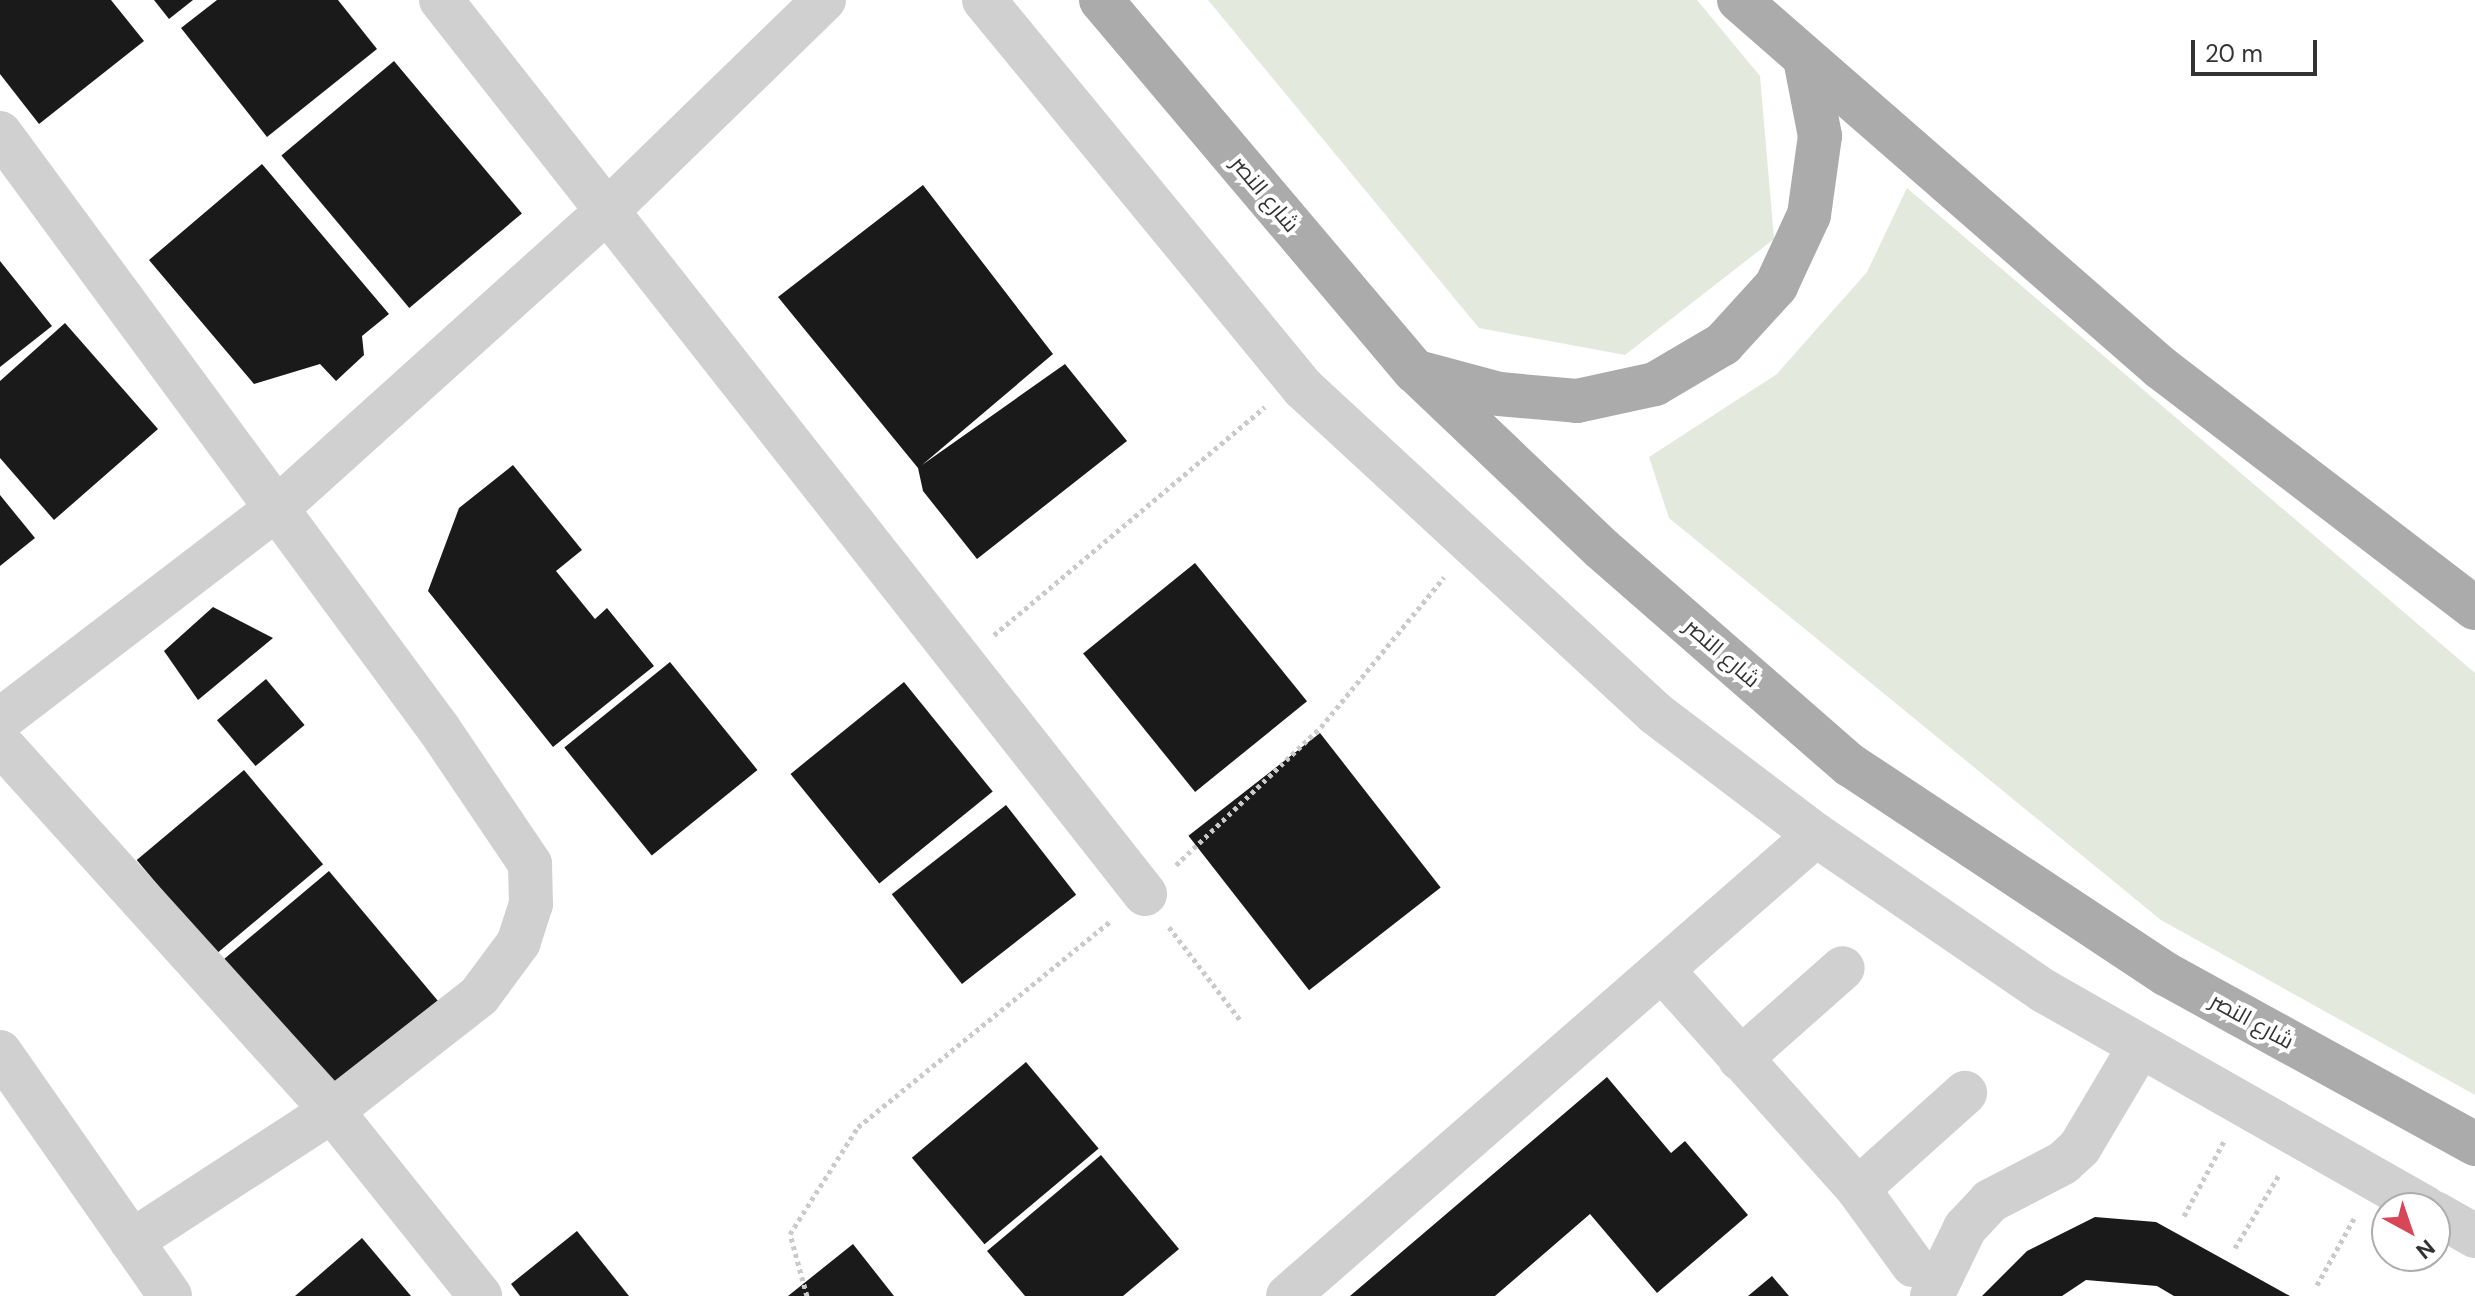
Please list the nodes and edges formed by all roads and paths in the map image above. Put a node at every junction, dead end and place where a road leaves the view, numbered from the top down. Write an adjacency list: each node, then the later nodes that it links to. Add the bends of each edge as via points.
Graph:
1 (441, 0): 8 (street)
2 (824, 0): 8 (street)
3 (984, 0): 10 (street)
4 (1101, 0): 9 (main road, شارع النصر)
5 (1739, 0): 6 (main road)
6 (1805, 59): 9 (main road, via 1820,136 1809,215 1776,286 1723,344 1655,384 1577,401 1499,394); 13 (main road, via 2161,368)
7 (0, 133): 11 (street)
8 (609, 209): 11 (street); 14 (street)
9 (1415, 371): 29 (main road, شارع النصر, via 1602,549 1850,765 2166,974)
10 (1296, 380): 12 (street); 14 (path)
11 (275, 510): 15 (street); 27 (street, via 530,864 531,904 519,942 479,996)
12 (1470, 546): 17 (street, via 1655,713); 18 (path, via 1321,727)
13 (2475, 608)
14 (965, 659): 18 (street)
15 (0, 720)
16 (0, 743): 27 (street)
17 (1816, 835): 20 (street); 22 (street, via 2044,991)
18 (1145, 894): 21 (path); 40 (path, via 858,1127 790,1234)
19 (1843, 968): 24 (street)
20 (1664, 972): 24 (street); 41 (street)
21 (1240, 1020)
22 (2140, 1046): 26 (street); 36 (street, via 2080,1147 2063,1163 1990,1201)
23 (0, 1052): 34 (street)
24 (1740, 1059): 31 (street)
25 (1965, 1093): 31 (street)
26 (2243, 1105): 28 (street); 33 (path)
27 (332, 1111): 34 (street); 39 (street)
28 (2301, 1138): 30 (street); 35 (path)
29 (2475, 1144)
30 (2376, 1180): 32 (street); 37 (path)
31 (1858, 1189): 36 (street)
32 (2397, 1192)
33 (2184, 1216)
34 (132, 1241): 38 (street)
35 (2235, 1248)
36 (1923, 1281)
37 (2317, 1285)
38 (170, 1296)
39 (480, 1296)
40 (807, 1296)
41 (1288, 1296)

